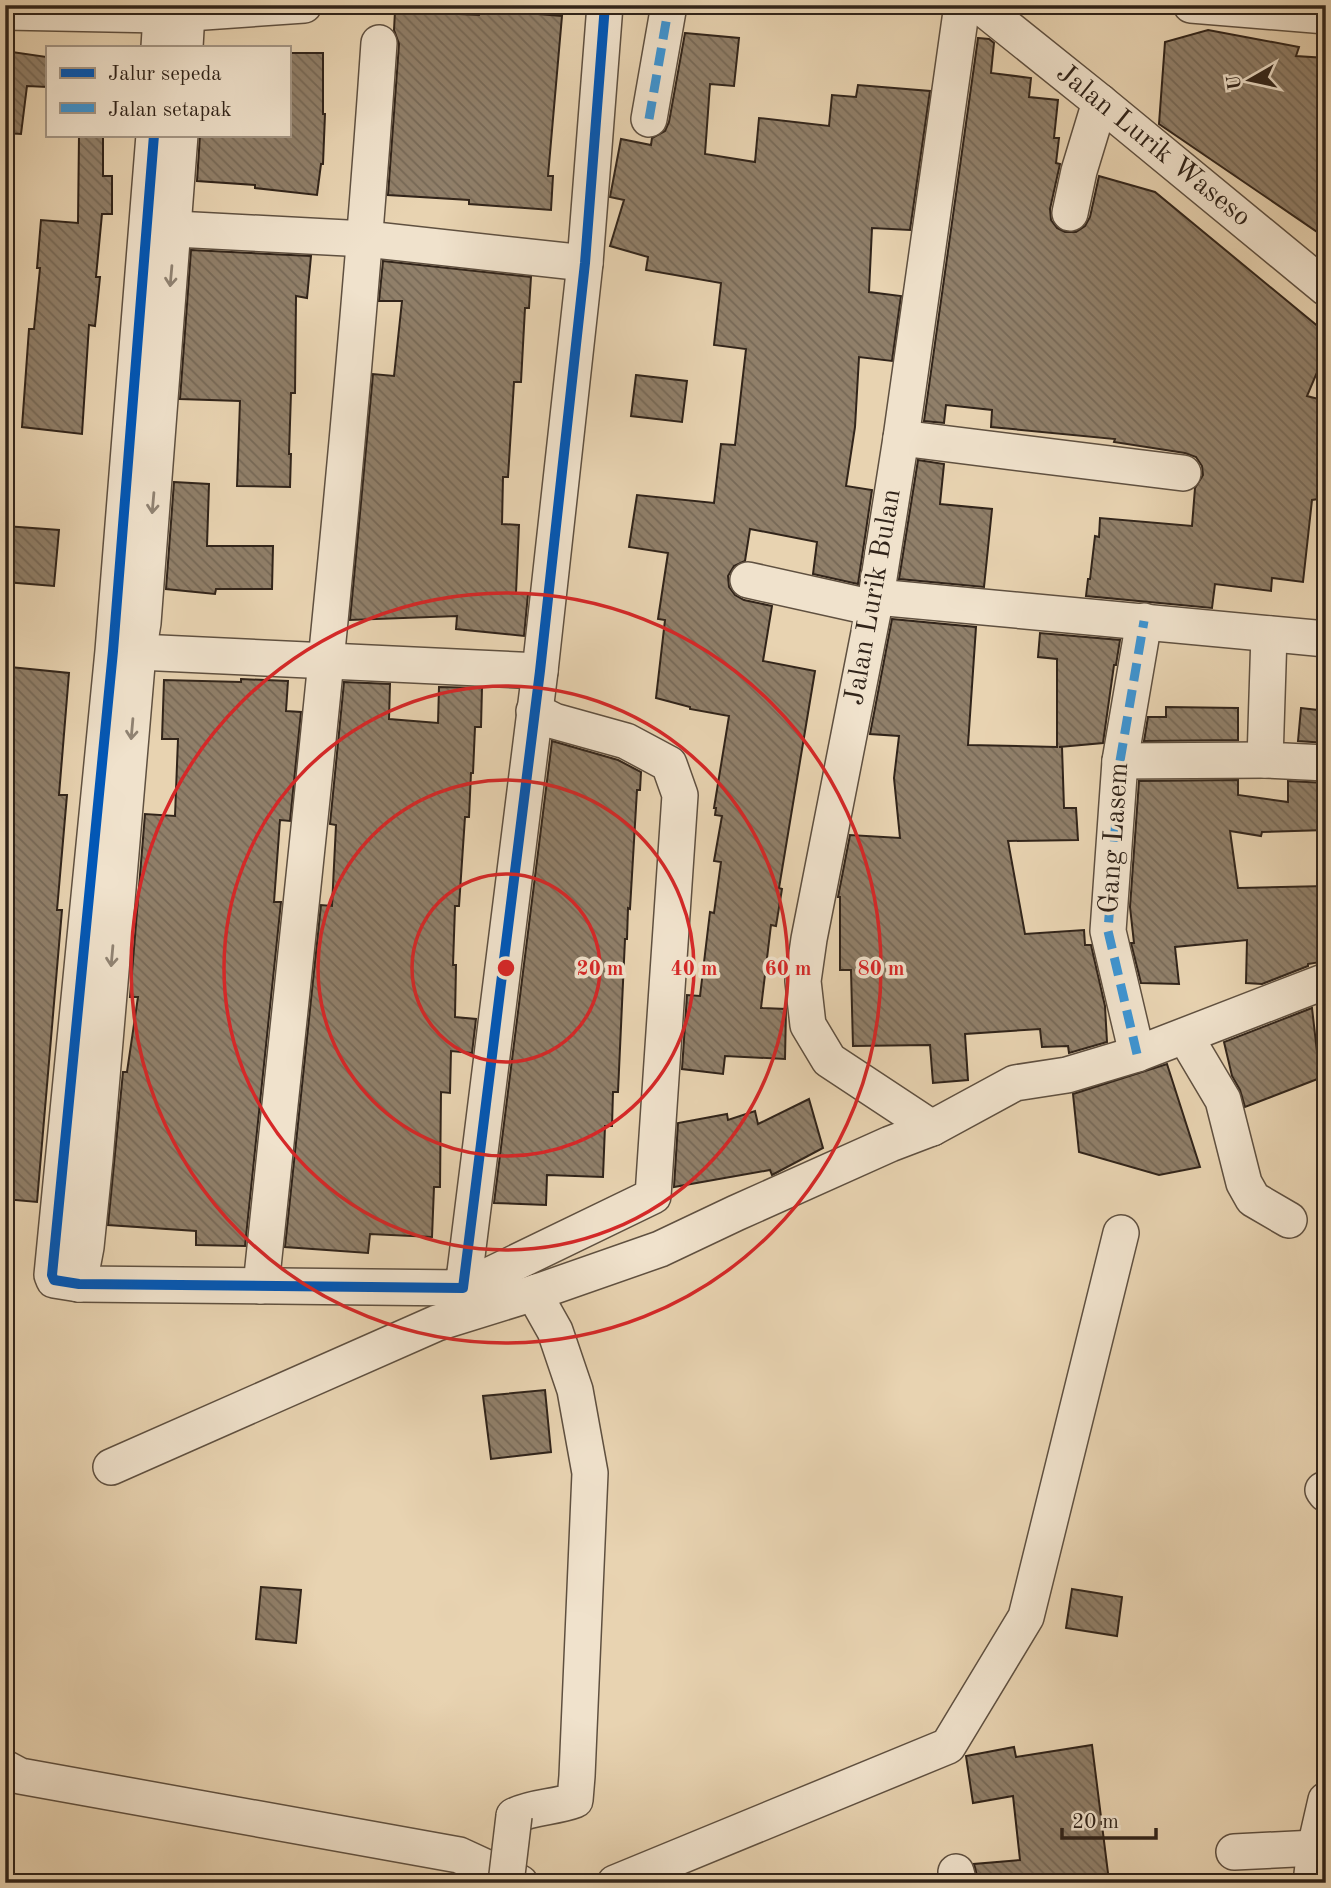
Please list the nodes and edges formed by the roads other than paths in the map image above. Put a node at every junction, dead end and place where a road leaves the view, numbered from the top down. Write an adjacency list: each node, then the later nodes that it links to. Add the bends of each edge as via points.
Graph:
1 (304, 5): 9 (street, via 236,11)
2 (605, 5): 19 (street)
3 (668, 5): 13 (street)
4 (962, 5): 21 (street, Jalan Lurik Bulan)
5 (979, 5): 12 (street, Jalan Lurik Waseso)
6 (1191, 5): 8 (street)
7 (5, 12): 9 (street)
8 (1326, 16)
9 (169, 25): 11 (street)
10 (379, 43): 18 (street)
11 (184, 46)
12 (1100, 102): 16 (street); 20 (street, Jalan Lurik Waseso)
13 (649, 119)
14 (154, 136): 28 (street)
15 (180, 136): 17 (street)
16 (1070, 213)
17 (175, 229): 18 (street); 28 (street, one-way to 28, via 144,610)
18 (366, 239): 19 (street); 29 (street)
19 (585, 263): 30 (street)
20 (1326, 288)
21 (901, 438): 22 (street); 24 (street, Jalan Lurik Bulan)
22 (1183, 472)
23 (748, 580): 24 (street)
24 (875, 602): 25 (street); 38 (street, Jalan Lurik Bulan, via 803,981 808,1025 829,1060)
25 (1144, 621): 26 (street); 33 (street, Gang Lasem)
26 (1269, 634): 27 (street); 32 (street)
27 (1326, 639)
28 (126, 652): 29 (street); 41 (street, via 95,1159 79,1284)
29 (326, 661): 30 (street); 41 (street)
30 (540, 671): 31 (street)
31 (534, 711): 42 (street); 42 (street, via 626,741 669,764 680,795 653,1196)
32 (1265, 760): 33 (street); 34 (street)
33 (1120, 761): 37 (street, Gang Lasem, via 1108,931)
34 (1326, 763)
35 (1326, 981): 36 (street)
36 (1185, 1035): 37 (street); 39 (street, via 1223,1100 1252,1199)
37 (1137, 1054): 38 (street, via 1067,1075 1015,1083)
38 (932, 1128): 43 (street, via 660,1249)
39 (1289, 1220)
40 (1121, 1233): 51 (street, via 1026,1617 948,1746)
41 (261, 1286): 42 (street)
42 (463, 1288)
43 (537, 1292): 44 (street, via 437,1323); 49 (street, bridge, via 575,1390 590,1473 578,1776 575,1800 514,1816)
44 (111, 1468)
45 (5, 1769): 50 (street, via 20,1776 459,1855)
46 (1326, 1800): 47 (street)
47 (1315, 1847): 48 (street); 52 (street)
48 (1234, 1853)
49 (506, 1883)
50 (520, 1883)
51 (615, 1883)
52 (1311, 1883)

